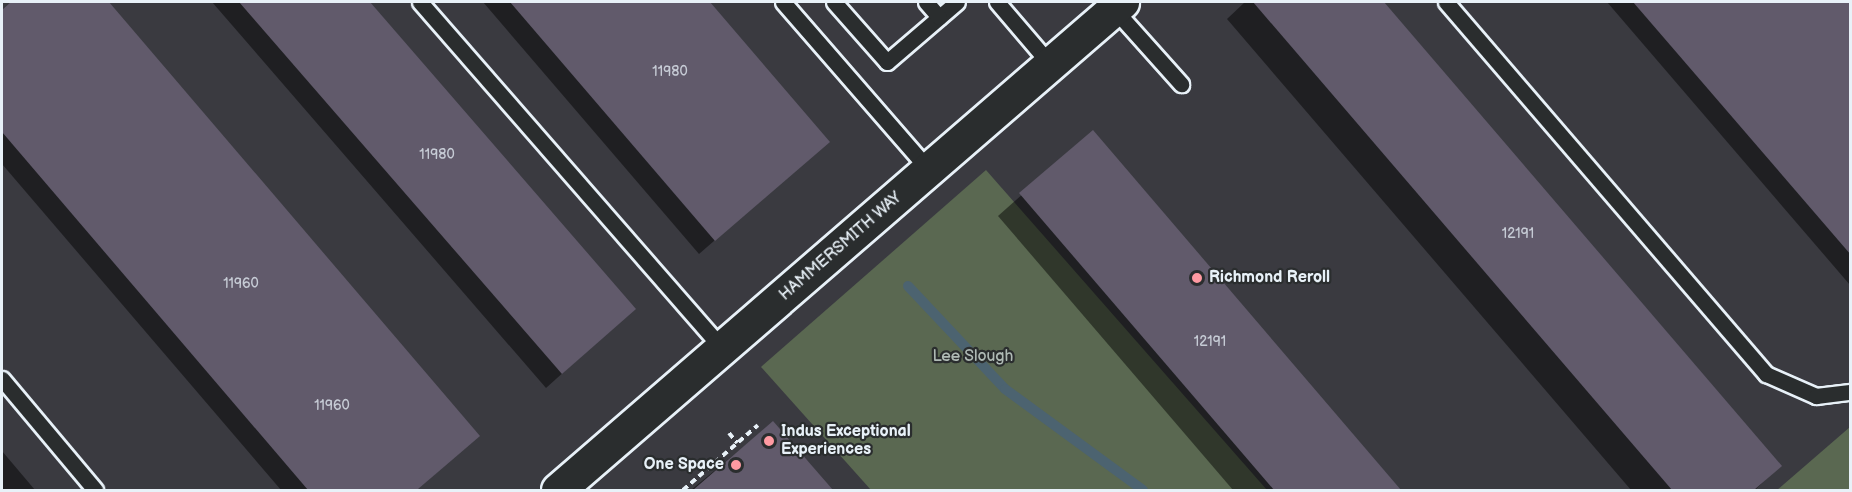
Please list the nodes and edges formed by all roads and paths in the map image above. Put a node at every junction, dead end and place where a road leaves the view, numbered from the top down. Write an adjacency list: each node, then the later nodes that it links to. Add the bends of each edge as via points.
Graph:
1 (420, 2): 13 (lane)
2 (783, 2): 12 (lane)
3 (834, 2): 9 (lane, via 887,62)
4 (926, 2): 9 (lane)
5 (957, 2): 9 (lane)
6 (997, 2): 10 (lane)
7 (1446, 2): 15 (lane, via 1766,374 1816,396)
8 (1118, 5): 10 (street, HAMMERSMITH WAY); 11 (lane)
9 (939, 17)
10 (1050, 64): 12 (street, HAMMERSMITH WAY)
11 (1181, 84)
12 (929, 170): 13 (street, HAMMERSMITH WAY)
13 (724, 350): 20 (street, HAMMERSMITH WAY)
14 (2, 379): 19 (lane)
15 (1851, 392)
16 (758, 425): 18 (path)
17 (729, 433): 18 (path)
18 (737, 443): 21 (path)
19 (95, 490)
20 (558, 490)
21 (683, 490)

